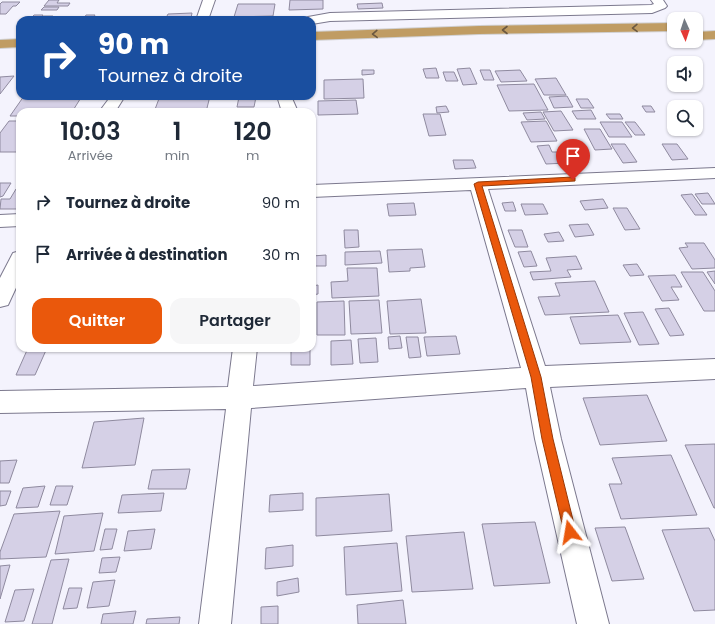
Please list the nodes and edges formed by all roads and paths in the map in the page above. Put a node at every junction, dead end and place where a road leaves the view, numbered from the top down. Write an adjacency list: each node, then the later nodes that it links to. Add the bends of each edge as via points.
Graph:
1 (209, 0): 5 (street)
2 (466, 0): 4 (street)
3 (657, 0): 4 (street, via 661,6 652,9)
4 (471, 13): 6 (street); 10 (street)
5 (203, 16)
6 (316, 19)
7 (703, 26): 8 (highway)
8 (715, 26)
9 (667, 27): 10 (highway, one-way to 10)
10 (479, 30): 12 (highway, one-way to 12)
11 (715, 35): 14 (highway)
12 (316, 36)
13 (667, 36): 17 (highway)
14 (703, 36)
15 (0, 44): 16 (highway)
16 (16, 44)
17 (316, 46)
18 (0, 53): 19 (highway)
19 (16, 53)
20 (715, 173): 21 (street)
21 (478, 184): 22 (street); 29 (street)
22 (316, 191)
23 (16, 220): 24 (street)
24 (0, 221)
25 (16, 266): 26 (street)
26 (0, 299)
27 (244, 352): 30 (street)
28 (715, 369): 29 (street)
29 (536, 377): 30 (street); 33 (street, via 548,439)
30 (238, 398): 31 (street); 32 (street)
31 (0, 402)
32 (215, 624)
33 (593, 624)

